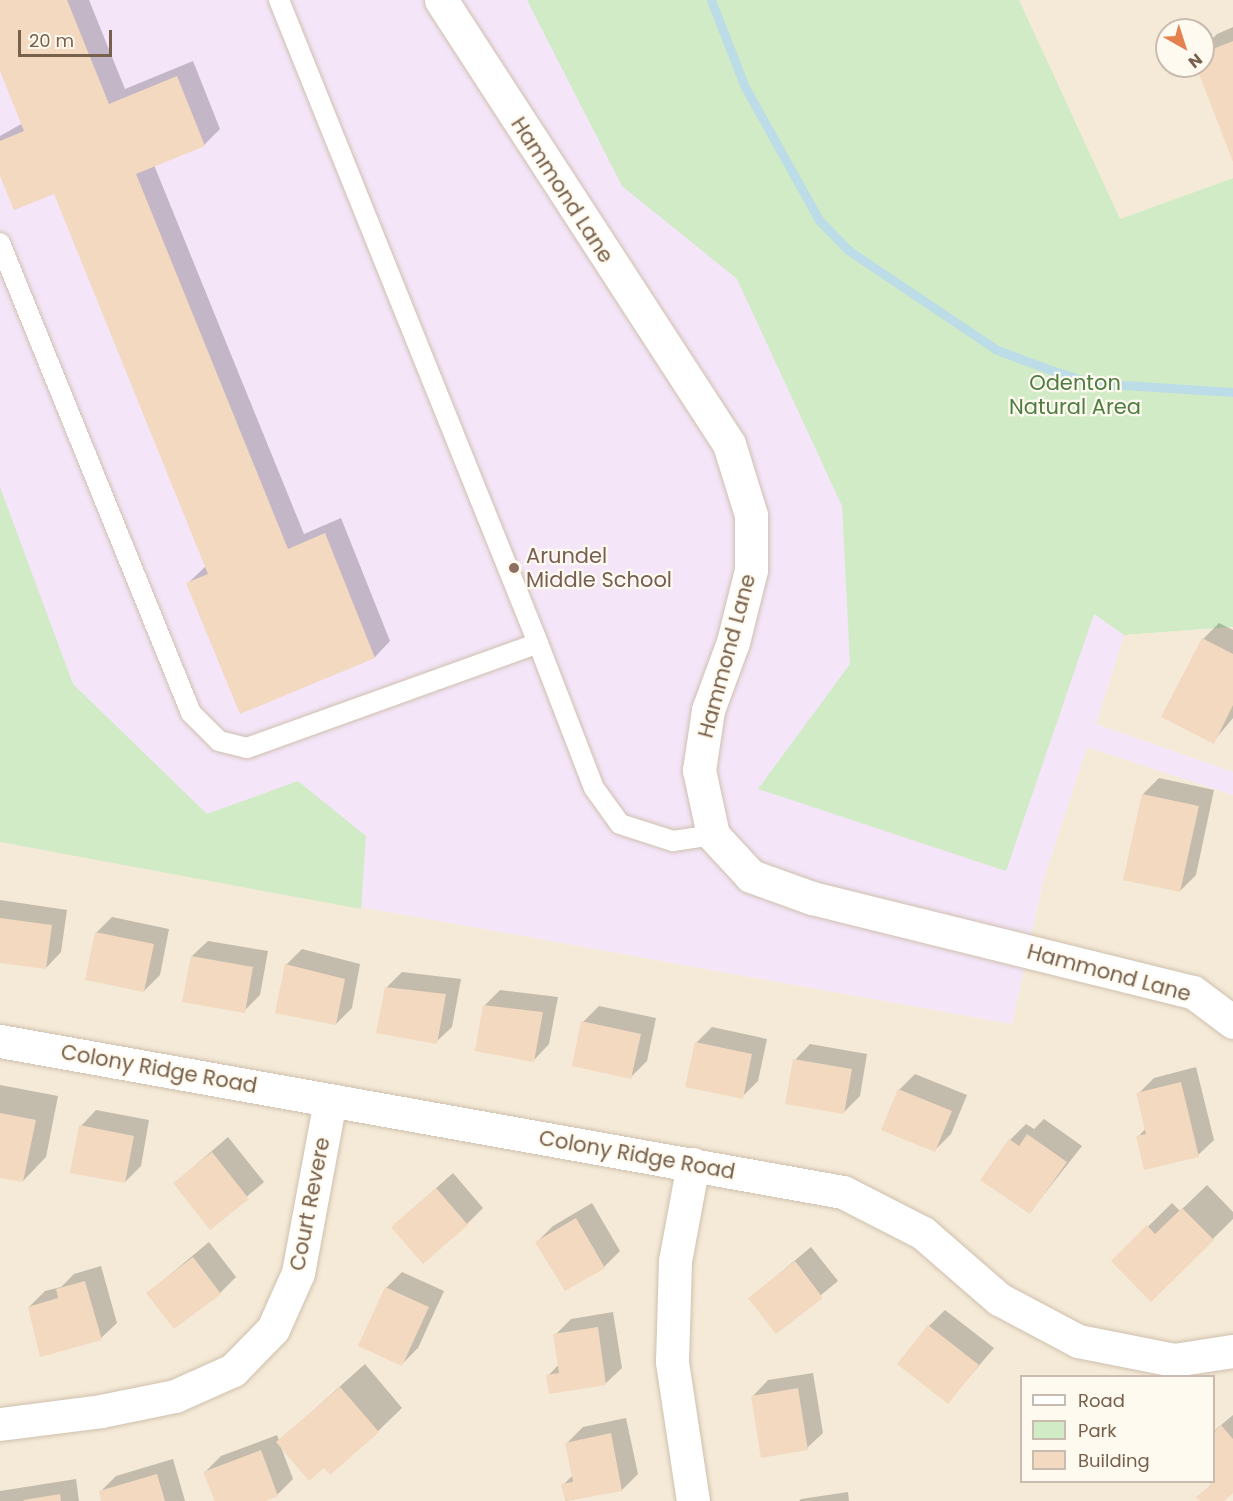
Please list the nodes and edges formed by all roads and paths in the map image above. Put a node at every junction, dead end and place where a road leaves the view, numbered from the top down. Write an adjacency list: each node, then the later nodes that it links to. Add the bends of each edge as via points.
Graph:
1 (279, 0): 4 (lane)
2 (441, 0): 5 (street, Hammond Lane, via 729,444 751,515 751,570 733,642 708,710 699,770)
3 (0, 243): 4 (lane, via 187,703 219,741 247,748)
4 (538, 643): 5 (lane, via 594,788 620,824 673,842)
5 (713, 835): 6 (street, Hammond Lane, via 751,876 812,898 1193,992)
6 (1233, 1022)
7 (0, 1041): 8 (street, Colony Ridge Road)
8 (330, 1100): 9 (street, Colony Ridge Road); 11 (street, Court Revere, via 298,1273 273,1329 233,1370 175,1396 101,1411)
9 (693, 1164): 10 (street, Colony Ridge Road, via 843,1192 922,1233 999,1299 1078,1341 1174,1360); 12 (street, via 675,1261 672,1362)
10 (1233, 1351)
11 (0, 1424)
12 (693, 1501)

